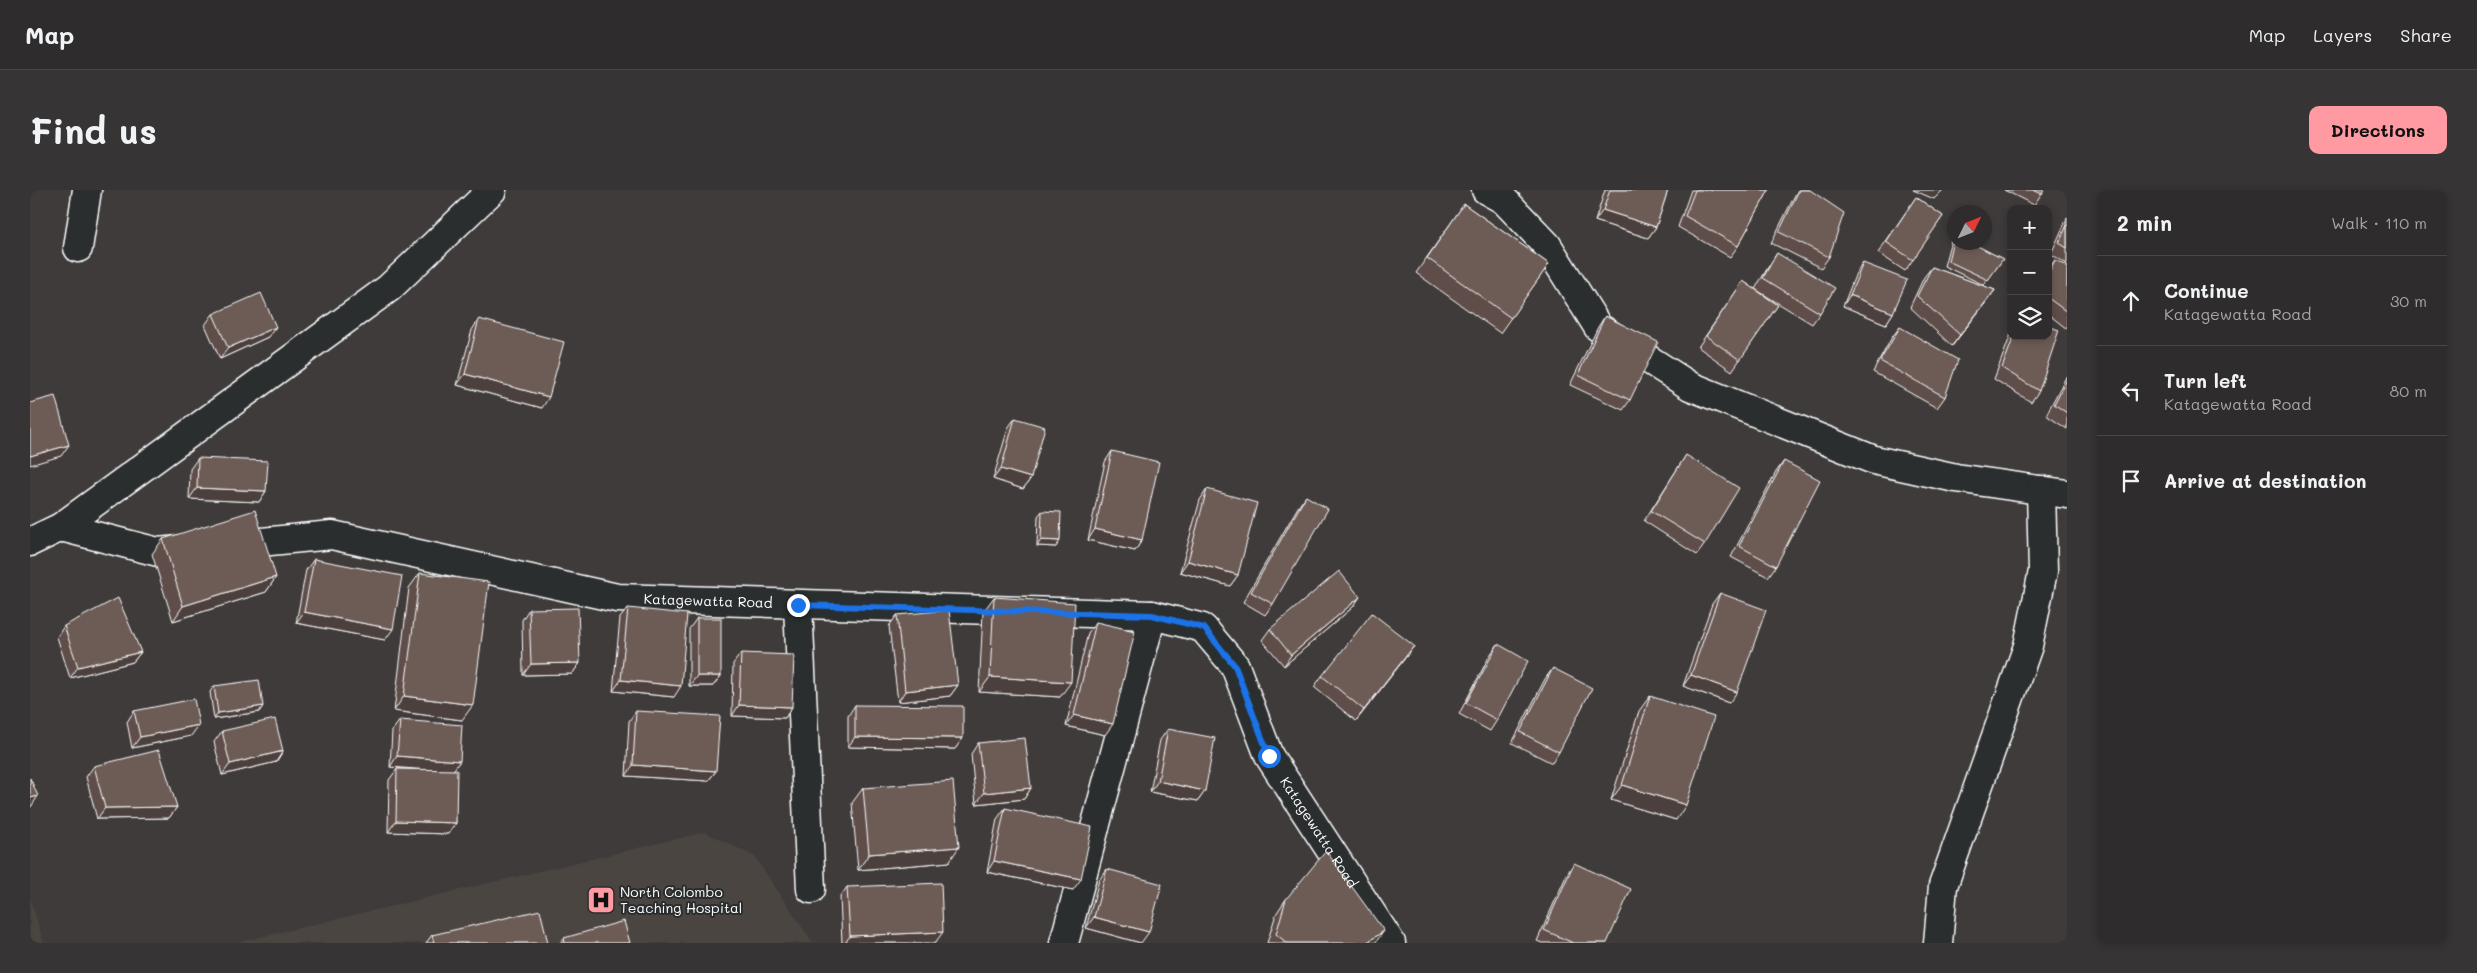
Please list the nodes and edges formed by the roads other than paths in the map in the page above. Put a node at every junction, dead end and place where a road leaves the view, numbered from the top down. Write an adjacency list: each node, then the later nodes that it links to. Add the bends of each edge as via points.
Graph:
1 (87, 190): 4 (street)
2 (492, 190): 6 (street, via 389,288)
3 (1486, 190): 5 (street, via 1504,200 1547,245 1598,327 1690,386 1874,460 1956,478)
4 (78, 248)
5 (2054, 492): 13 (street, via 2028,646 1943,886)
6 (61, 527): 7 (street); 8 (street, Katagewatta Road, via 158,552 332,535 618,598)
7 (30, 542)
8 (798, 605): 9 (street, Katagewatta Road); 10 (street)
9 (1152, 615): 11 (street); 12 (street, Katagewatta Road, via 1204,628 1235,666 1269,756)
10 (811, 889)
11 (1064, 943)
12 (1391, 943)
13 (1938, 943)

